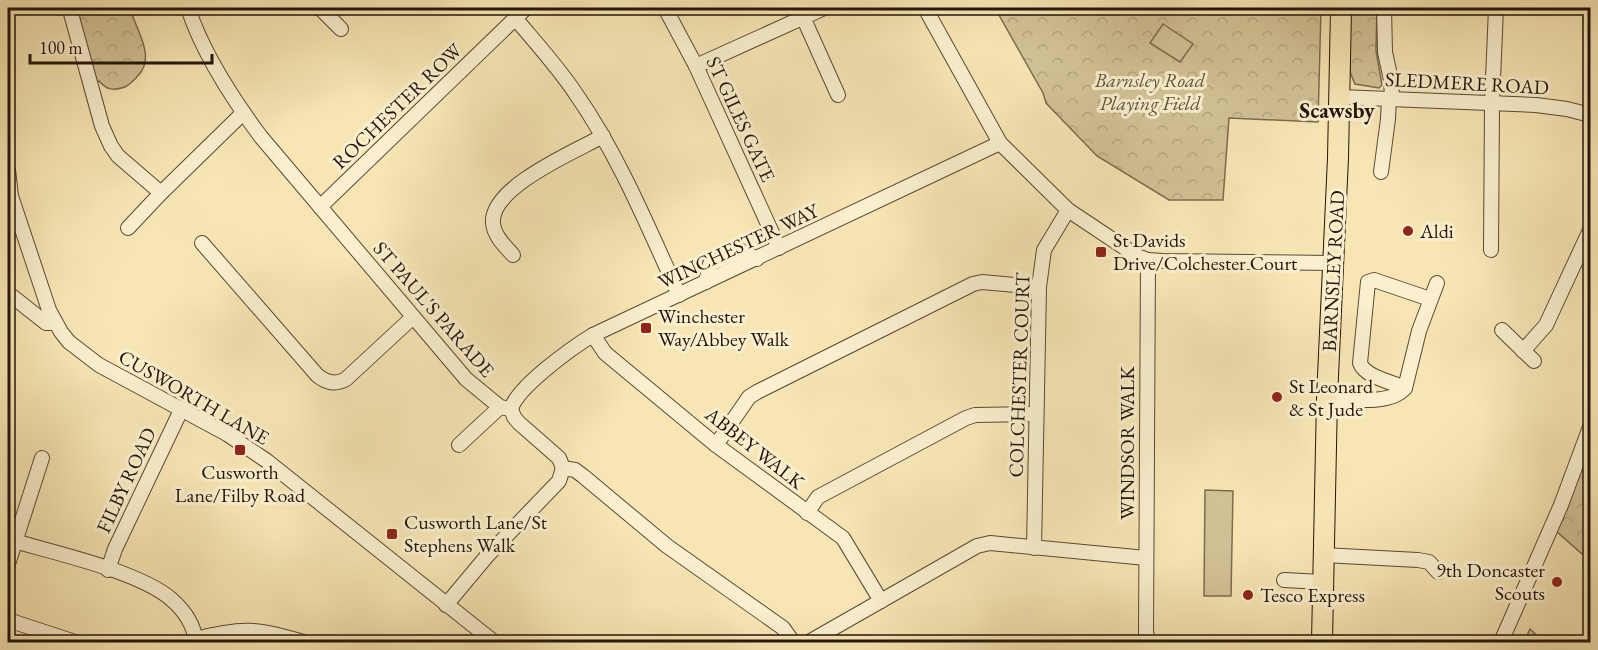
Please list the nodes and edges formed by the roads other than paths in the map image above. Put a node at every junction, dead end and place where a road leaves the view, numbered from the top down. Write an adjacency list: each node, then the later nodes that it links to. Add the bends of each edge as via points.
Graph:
1 (188, 8): 19 (street, ST PAUL'S PARADE, via 210,57)
2 (320, 8): 13 (street)
3 (526, 8): 12 (street, ROCHESTER ROW)
4 (665, 8): 14 (street, ST GILES GATE)
5 (825, 8): 11 (street)
6 (925, 8): 22 (street)
7 (1341, 8): 15 (highway, BARNSLEY ROAD)
8 (1384, 8): 17 (street)
9 (1496, 8): 18 (street)
10 (70, 10): 25 (street, via 111,146)
11 (803, 17): 14 (street); 16 (street)
12 (515, 18): 21 (street, via 555,64); 26 (street, ROCHESTER ROW)
13 (340, 29)
14 (696, 66): 31 (street, ST GILES GATE)
15 (1340, 97): 17 (street, SLEDMERE ROAD); 35 (highway, BARNSLEY ROAD)
16 (840, 98)
17 (1390, 98): 18 (street, SLEDMERE ROAD); 24 (street)
18 (1492, 102): 20 (street, SLEDMERE ROAD, via 1567,109); 32 (street)
19 (243, 113): 25 (street); 26 (street, ST PAUL'S PARADE)
20 (1590, 116)
21 (603, 136): 33 (street, via 540,170 504,198 493,222 497,236); 39 (street)
22 (1000, 143): 27 (street); 31 (street, WINCHESTER WAY)
23 (8, 170): 42 (street, via 11,196)
24 (1381, 172)
25 (160, 193): 28 (street)
26 (320, 207): 41 (street, ST PAUL'S PARADE)
27 (1068, 210): 34 (street); 37 (street, COLCHESTER COURT, via 1044,250)
28 (128, 228)
29 (1590, 230): 45 (street, via 1546,325)
30 (202, 243): 41 (street, via 328,382 346,380)
31 (779, 248): 39 (street, WINCHESTER WAY)
32 (1491, 250)
33 (514, 256)
34 (1148, 260): 35 (street); 61 (street, WINDSOR WALK)
35 (1334, 263): 48 (highway, BARNSLEY ROAD)
36 (1437, 282): 40 (street)
37 (1039, 287): 51 (street, COLCHESTER COURT); 54 (street, via 973,284 749,397)
38 (8, 293): 42 (street, CUSWORTH LANE, via 46,322)
39 (679, 295): 44 (street, WINCHESTER WAY)
40 (1430, 299): 47 (street); 47 (street, via 1374,280 1368,282 1362,369)
41 (413, 317): 50 (street, ST PAUL'S PARADE, via 466,379)
42 (55, 323): 49 (street, CUSWORTH LANE, via 69,342 99,365)
43 (1502, 330): 45 (street)
44 (593, 336): 50 (street, WINCHESTER WAY, via 572,348); 54 (street, ABBEY WALK, via 605,353)
45 (1523, 351): 46 (street)
46 (1534, 361)
47 (1405, 388): 48 (street, via 1385,398)
48 (1327, 398): 60 (highway, BARNSLEY ROAD)
49 (182, 408): 63 (street, FILBY ROAD); 68 (street, CUSWORTH LANE, via 267,461)
50 (505, 408): 53 (street, WINCHESTER WAY); 56 (street, ST PAUL'S PARADE, via 559,458)
51 (1036, 414): 57 (street, via 966,418 818,497); 59 (street, COLCHESTER COURT)
52 (1590, 427): 78 (street, via 1561,505)
53 (459, 445)
54 (716, 445): 57 (street, ABBEY WALK)
55 (42, 458): 58 (street)
56 (563, 468): 68 (street, via 559,481); 74 (street, ST PAUL'S PARADE, via 583,476 667,546 783,628)
57 (807, 513): 67 (street, ABBEY WALK, via 843,538)
58 (15, 541): 62 (street); 63 (street)
59 (1034, 548): 61 (street); 67 (street, via 990,543 977,546)
60 (1323, 555): 64 (street, via 1418,560 1429,562); 66 (highway, BARNSLEY ROAD)
61 (1146, 558): 76 (street, WINDSOR WALK)
62 (8, 564)
63 (108, 570): 71 (street, via 170,598 184,612)
64 (1438, 572)
65 (1284, 580): 66 (street)
66 (1322, 582): 77 (highway, BARNSLEY ROAD)
67 (881, 601): 75 (street)
68 (446, 605): 72 (street, CUSWORTH LANE)
69 (8, 620): 73 (street)
70 (305, 640): 71 (street, via 255,630 225,631)
71 (196, 641)
72 (490, 641)
73 (75, 642)
74 (793, 642)
75 (808, 642)
76 (1149, 642)
77 (1322, 642)
78 (1501, 642)

